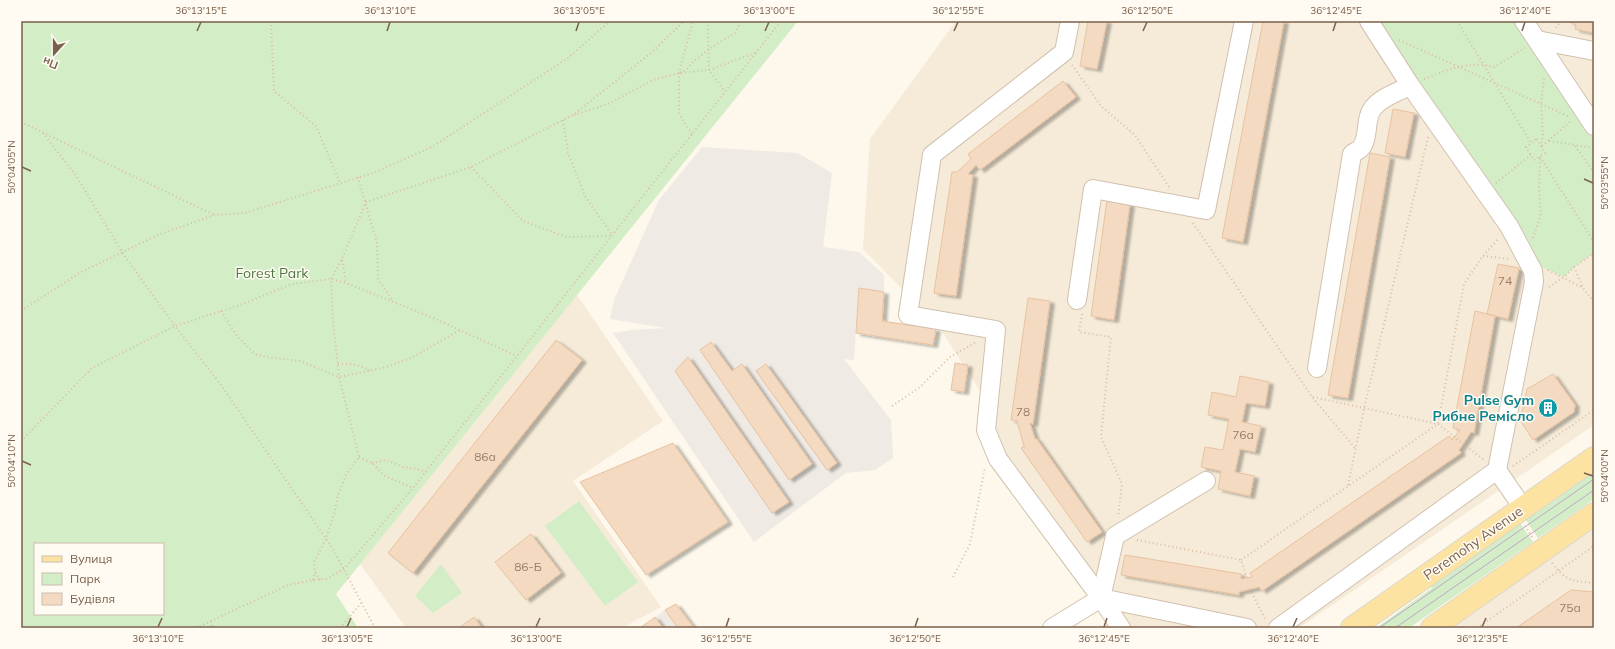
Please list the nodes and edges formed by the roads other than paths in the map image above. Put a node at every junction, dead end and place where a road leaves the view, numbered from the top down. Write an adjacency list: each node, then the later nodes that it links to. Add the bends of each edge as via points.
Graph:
1 (1070, 21): 16 (street, via 1064,52 932,155 908,314 996,330 986,430 998,459)
2 (1244, 21): 9 (street, via 1206,210 1094,189)
3 (1524, 21): 5 (street)
4 (1371, 24): 7 (street)
5 (1542, 47): 6 (street); 8 (street)
6 (1594, 51)
7 (1410, 85): 10 (street, via 1381,100 1372,109 1364,140 1360,149 1352,154); 12 (street, via 1509,226 1533,271 1534,282)
8 (1594, 126)
9 (1080, 304)
10 (1316, 368)
11 (1594, 458): 15 (main road, Peremohy Avenue)
12 (1498, 473): 15 (street); 17 (street)
13 (1206, 481): 16 (street, via 1115,536)
14 (1594, 514): 22 (main road)
15 (1523, 515): 21 (main road, Peremohy Avenue)
16 (1101, 598): 18 (street); 19 (street); 20 (street)
17 (1272, 625)
18 (1052, 628)
19 (1120, 628)
20 (1247, 628)
21 (1352, 628)
22 (1432, 628)

